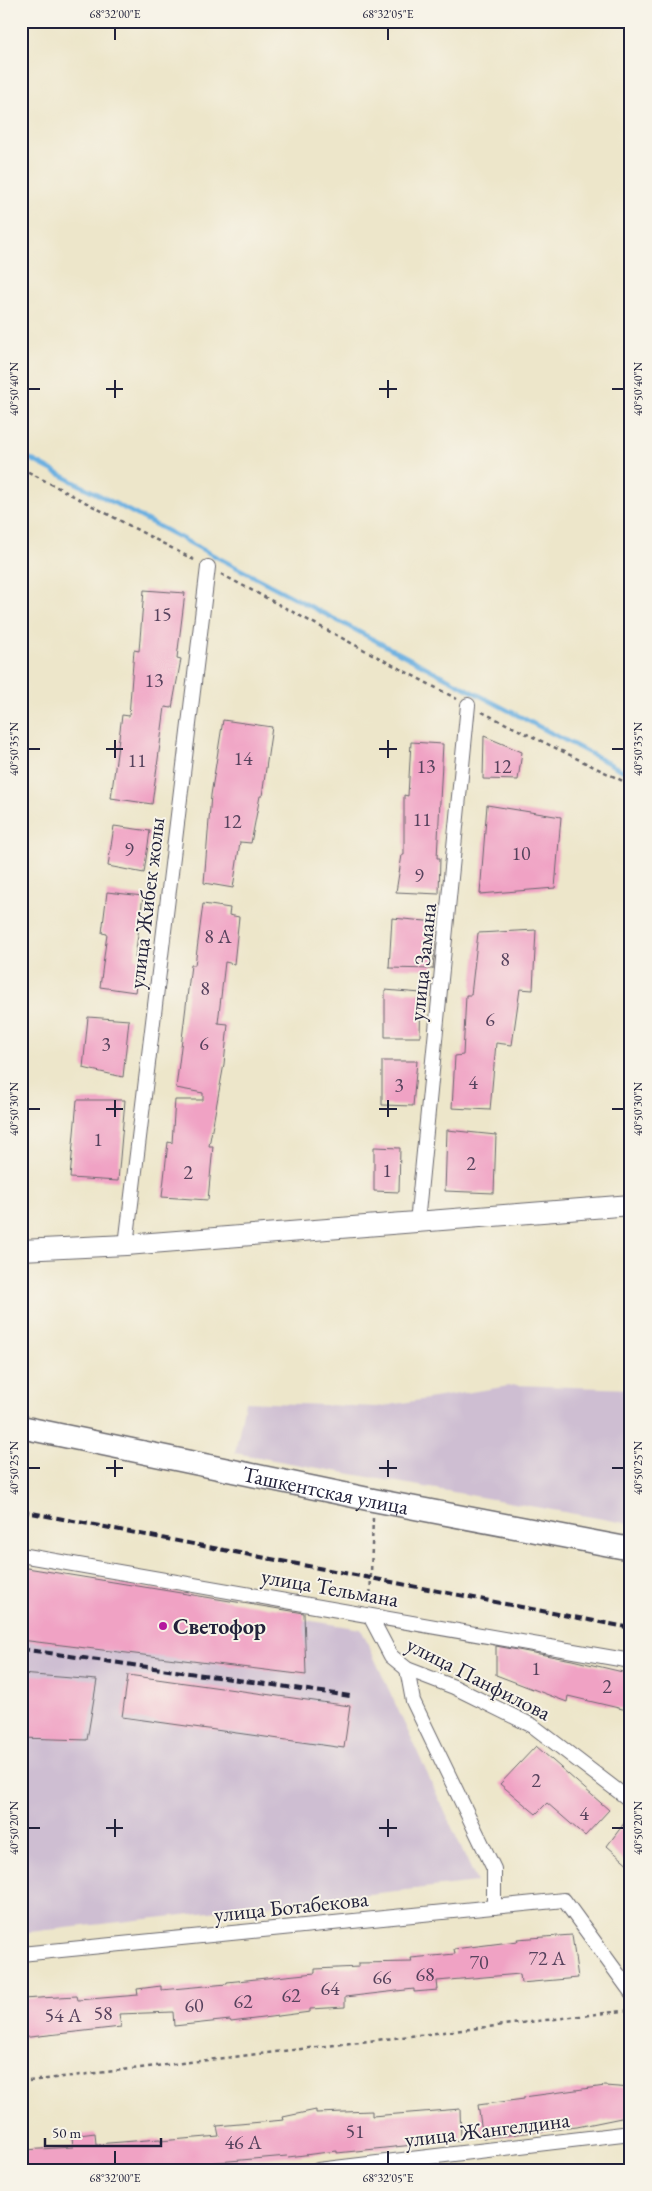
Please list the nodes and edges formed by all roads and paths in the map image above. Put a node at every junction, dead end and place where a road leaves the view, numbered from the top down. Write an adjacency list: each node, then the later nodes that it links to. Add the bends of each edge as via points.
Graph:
1 (21, 468): 2 (path)
2 (208, 567): 3 (path); 7 (street, улица Жибек жолы)
3 (468, 705): 4 (path); 6 (street, улица Замана)
4 (631, 785)
5 (631, 1205): 6 (main road)
6 (418, 1223): 7 (main road)
7 (126, 1245): 8 (main road)
8 (21, 1250)
9 (21, 1427): 10 (main road, Ташкентская улица)
10 (373, 1500): 11 (main road, Ташкентская улица); 13 (path)
11 (631, 1549)
12 (21, 1555): 13 (street, улица Тельмана)
13 (370, 1616): 14 (street, улица Тельмана); 15 (street, улица Панфилова, via 391,1656)
14 (631, 1662)
15 (407, 1669): 16 (street, улица Панфилова, via 454,1687 533,1726); 17 (street, via 413,1700 494,1869)
16 (631, 1801)
17 (494, 1907): 18 (street, улица Ботабекова); 19 (street, улица Ботабекова, via 564,1900)
18 (21, 1954)
19 (631, 1992)
20 (631, 2010): 21 (path)
21 (21, 2082)
22 (631, 2133): 23 (street, улица Жангелдина)
23 (318, 2170)

